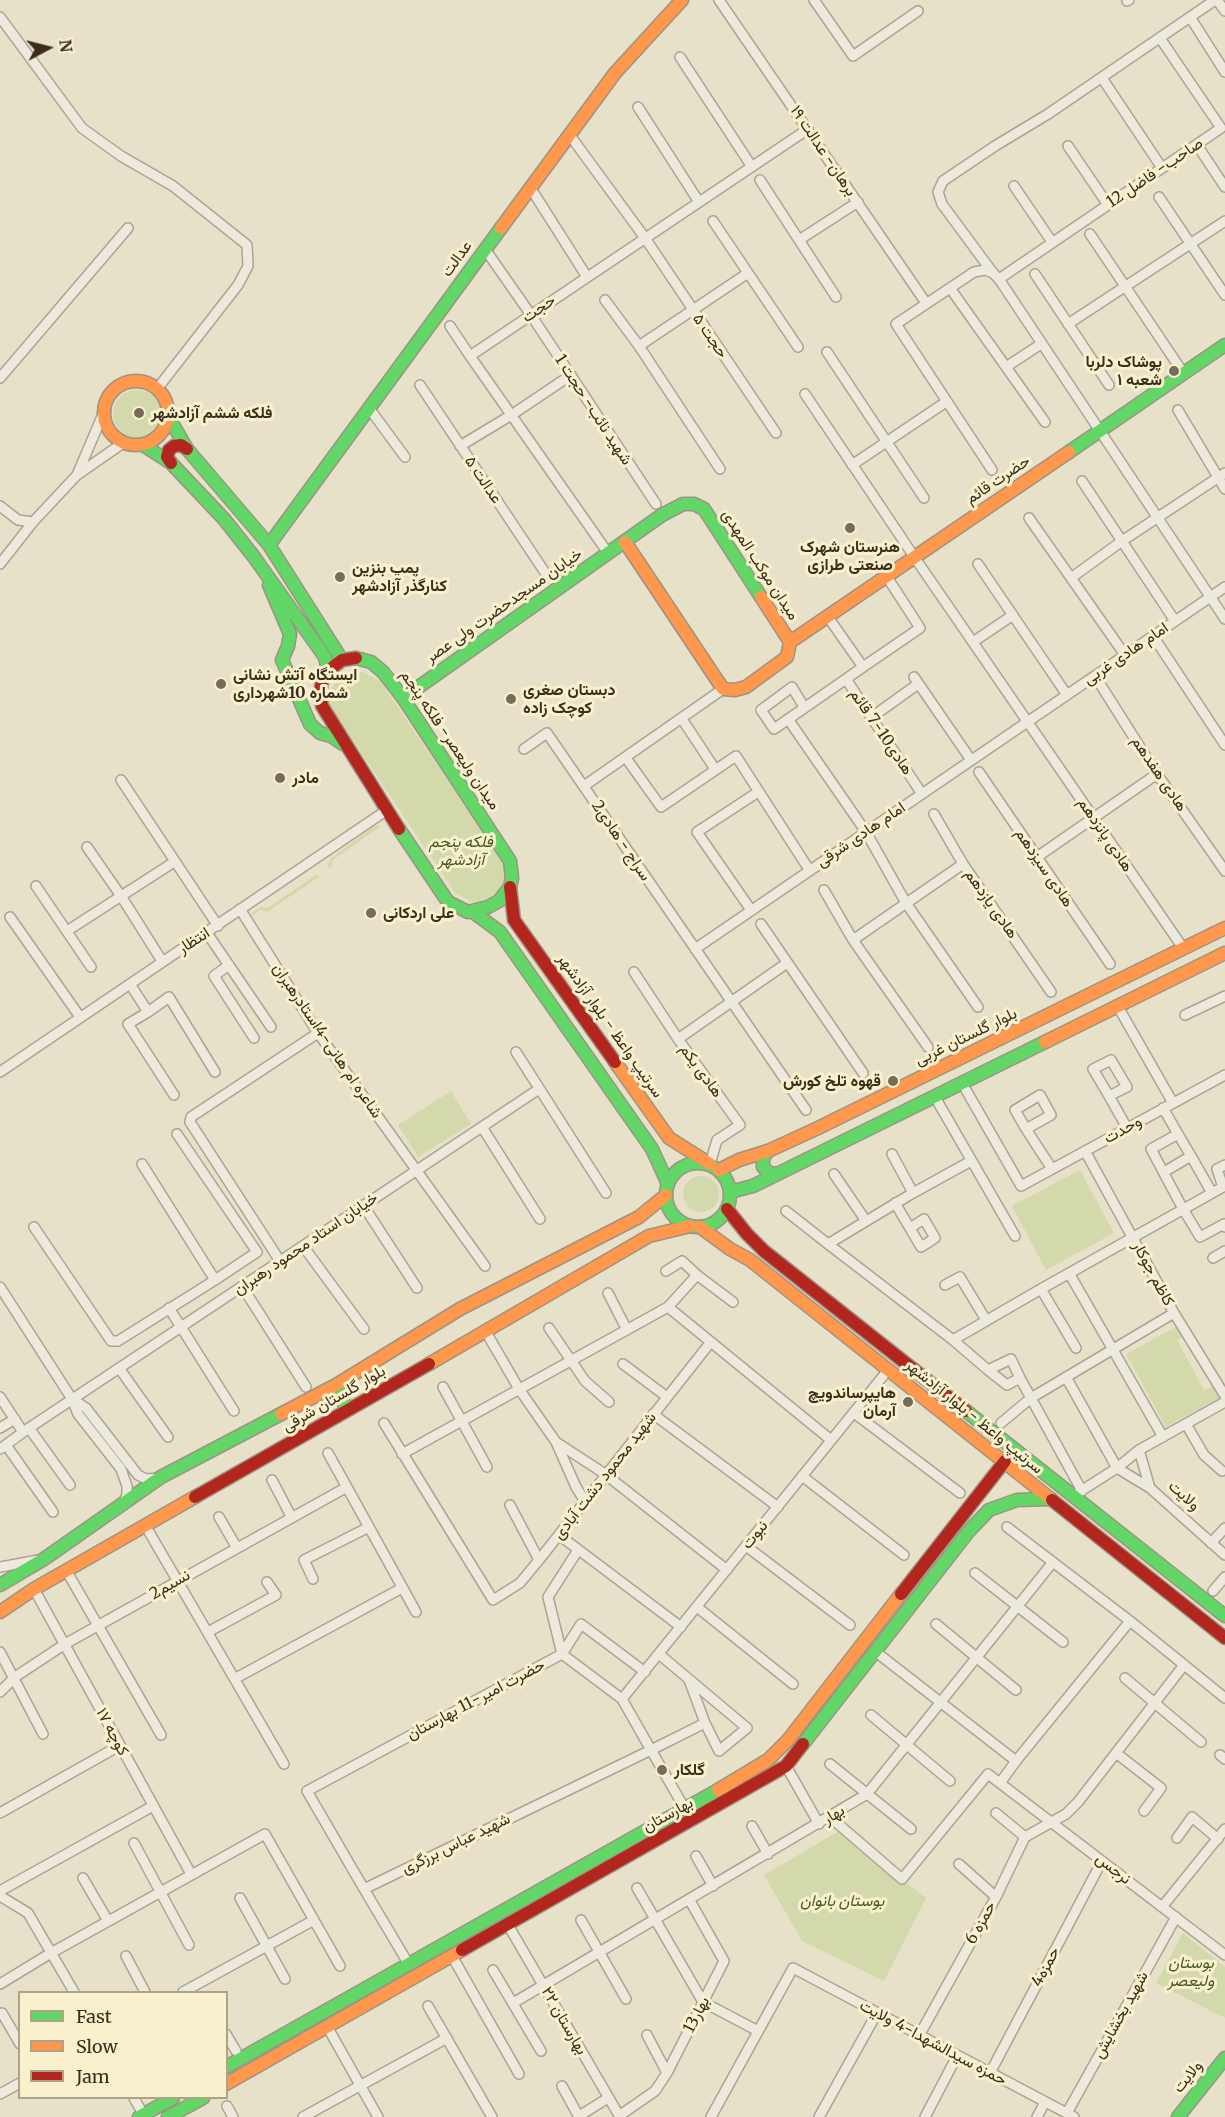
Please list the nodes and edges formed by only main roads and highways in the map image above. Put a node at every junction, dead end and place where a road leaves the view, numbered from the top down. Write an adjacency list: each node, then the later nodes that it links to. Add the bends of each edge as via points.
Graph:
1 (682, 0): 8 (main road, عدالت, via 615,73)
2 (1225, 345): 10 (main road, حضرت قائم)
3 (168, 416): 4 (main road, via 160,435); 4 (main road, via 164,397 148,383 127,382 110,394 103,414 108,432 123,443); 5 (main road)
4 (143, 445): 6 (main road)
5 (187, 449): 6 (main road, via 181,445 169,450); 8 (main road)
6 (171, 464): 9 (main road, via 224,519)
7 (625, 542): 10 (main road, میدان موکب المهدی, via 683,504 704,509); 10 (main road, میدان موکب المهدی, via 723,689 746,687 787,657); 13 (main road, خیابان مسجدحضرت ولی عصر)
8 (269, 545): 11 (main road)
9 (260, 565): 12 (main road, via 325,657); 14 (main road, via 290,634 282,660 310,724)
10 (790, 642)
11 (342, 660): 12 (main road); 13 (main road, میدان ولیعصر- فلکه پنجم, via 371,662)
12 (328, 671): 14 (main road, via 322,681 322,706)
13 (403, 698): 15 (main road, میدان ولیعصر- فلکه پنجم, via 510,861)
14 (346, 745): 16 (main road, via 448,902)
15 (510, 887): 16 (main road, via 499,901); 20 (main road, سرتیپ واعظ - بلوار آزادشهر, via 514,920 669,1138)
16 (473, 912): 22 (main road, via 500,932 652,1149)
17 (1225, 928): 19 (main road, بلوار گلستان غربی)
18 (1225, 953): 21 (main road)
19 (768, 1151): 20 (main road, بلوار گلستان غربی); 21 (main road, via 763,1167)
20 (714, 1167): 22 (main road, via 697,1162 685,1165 674,1173); 23 (main road, via 727,1180)
21 (777, 1174): 23 (main road)
22 (667, 1189): 25 (main road, بلوار گلستان شرقی); 26 (main road, via 673,1215)
23 (730, 1192): 24 (main road)
24 (728, 1209): 26 (main road, via 716,1222); 27 (main road, سرتیپ واعظ - بلوار آزادشهر)
25 (639, 1217): 28 (main road, via 649,1224); 30 (main road, بلوار گلستان شرقی, via 460,1309)
26 (695, 1227): 28 (main road, بلوار گلستان شرقی); 29 (main road, سرتیپ واعظ - بلوار آزادشهر)
27 (747, 1234): 29 (main road, via 738,1235); 37 (main road, سرتیپ واعظ - بلوار آزادشهر, via 1078,1493)
28 (649, 1236): 31 (main road, بلوار گلستان شرقی)
29 (730, 1249): 32 (main road, سرتیپ واعظ - بلوار آزادشهر, via 750,1260)
30 (336, 1384): 31 (main road); 35 (main road, بلوار گلستان شرقی, via 161,1477)
31 (347, 1410): 36 (main road, بلوار گلستان شرقی, via 66,1570)
32 (1003, 1465): 33 (main road); 34 (main road, سرتیپ واعظ - بلوار آزادشهر); 39 (main road, بهارستان)
33 (1037, 1498): 34 (main road, بهارستان); 40 (main road, بهارستان, via 989,1510)
34 (1051, 1499): 38 (main road, سرتیپ واعظ - بلوار آزادشهر)
35 (0, 1585)
36 (0, 1612)
37 (1225, 1616)
38 (1225, 1638)
39 (864, 1643): 40 (main road); 41 (main road, بهارستان, via 789,1740 768,1760)
40 (876, 1652): 42 (main road, بهارستان, via 786,1766)
41 (684, 1809): 42 (main road); 43 (main road, بهارستان)
42 (691, 1821): 44 (main road, بهارستان)
43 (500, 1911): 44 (main road); 45 (main road, بهارستان)
44 (508, 1925): 46 (main road, بهارستان)
45 (319, 2014): 46 (main road); 48 (main road, بهارستان)
46 (328, 2028): 49 (main road, بهارستان)
47 (1225, 2058): 54 (main road, ولایت)
48 (228, 2066)
49 (228, 2083)
50 (170, 2099): 52 (main road)
51 (200, 2099): 53 (main road)
52 (142, 2116)
53 (168, 2117)
54 (1178, 2117)

